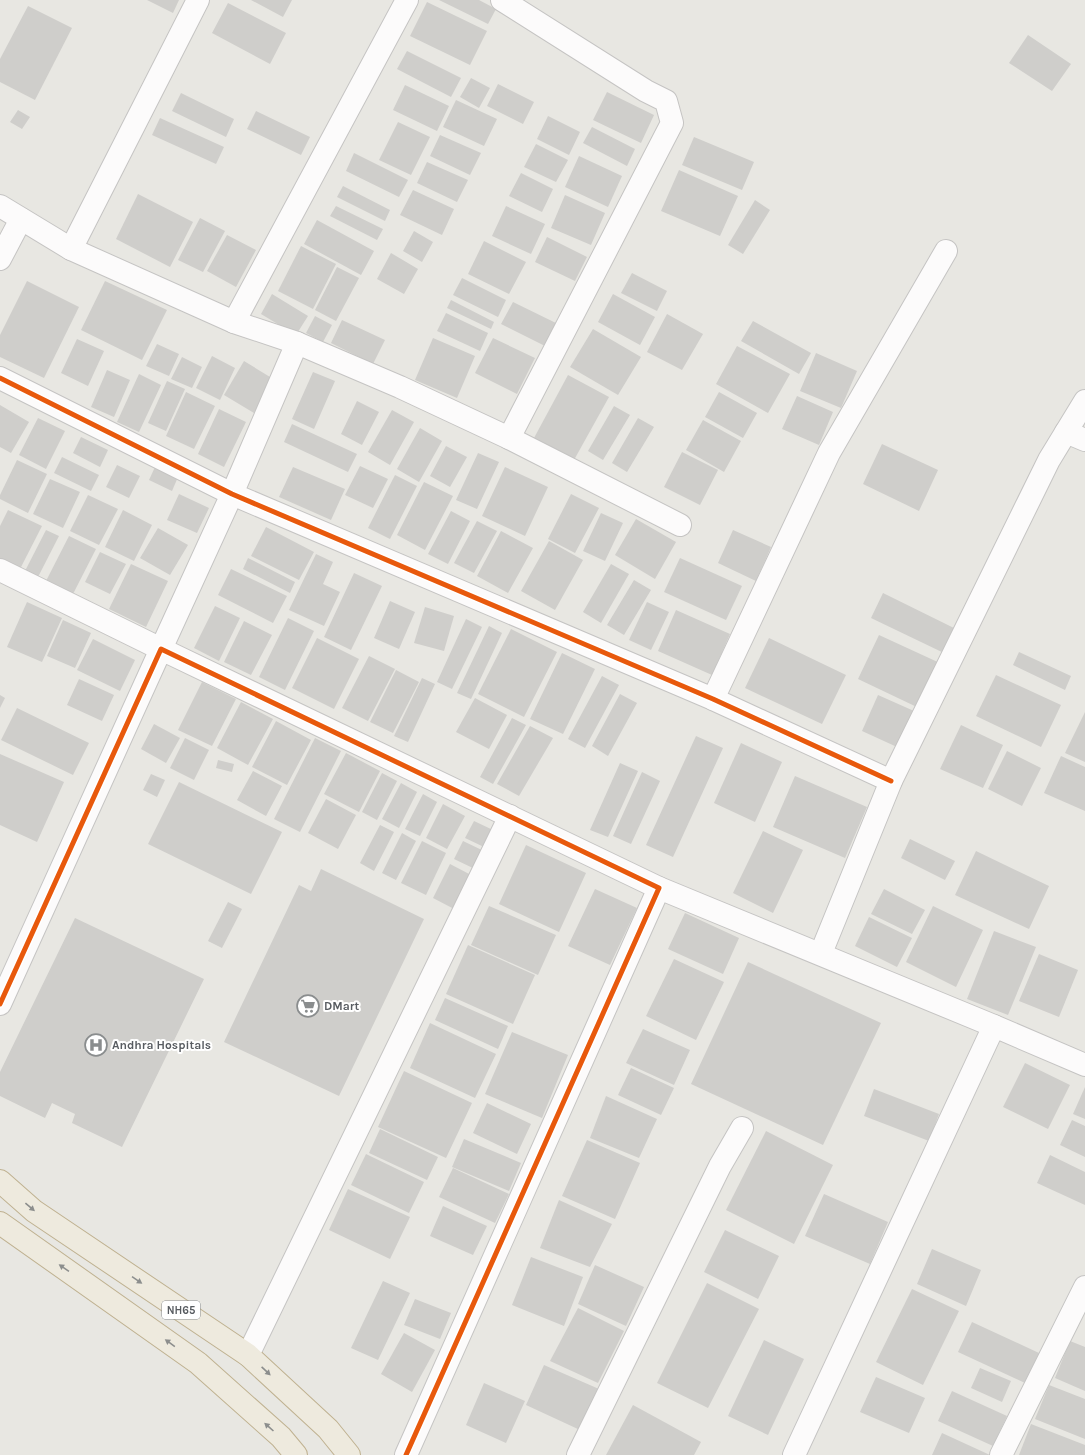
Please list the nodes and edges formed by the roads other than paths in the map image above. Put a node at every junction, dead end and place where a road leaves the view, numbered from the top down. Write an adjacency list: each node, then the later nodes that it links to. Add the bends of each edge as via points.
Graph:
1 (198, 0): 6 (street)
2 (407, 0): 9 (street)
3 (502, 0): 14 (street, via 666,101 672,123)
4 (0, 206): 5 (street)
5 (20, 219): 6 (street); 8 (street)
6 (70, 249): 9 (street)
7 (946, 251): 19 (street, via 829,453)
8 (0, 259)
9 (234, 322): 10 (street)
10 (297, 343): 14 (street); 15 (street)
11 (0, 378): 15 (street)
12 (1085, 401): 13 (street)
13 (1076, 436): 20 (street, via 1049,460)
14 (509, 438): 16 (street)
15 (232, 494): 18 (street); 19 (street)
16 (680, 525)
17 (0, 570): 18 (street)
18 (161, 649): 21 (street); 24 (street)
19 (713, 699): 20 (street)
20 (891, 781): 23 (street)
21 (510, 816): 22 (street); 31 (street)
22 (659, 888): 23 (street); 34 (street)
23 (821, 954): 25 (street)
24 (0, 1004)
25 (994, 1026): 26 (street); 36 (street)
26 (1085, 1065)
27 (742, 1128): 35 (street, via 720,1166)
28 (0, 1182): 31 (highway, NH65, one-way to 31, via 34,1211)
29 (0, 1223): 32 (highway, NH65, one-way to 29, via 281,1437 198,1363)
30 (1085, 1287): 37 (street)
31 (248, 1354): 33 (highway, NH65, one-way to 33, via 328,1429)
32 (296, 1455)
33 (349, 1455)
34 (406, 1455)
35 (578, 1455)
36 (794, 1455)
37 (1001, 1455)

